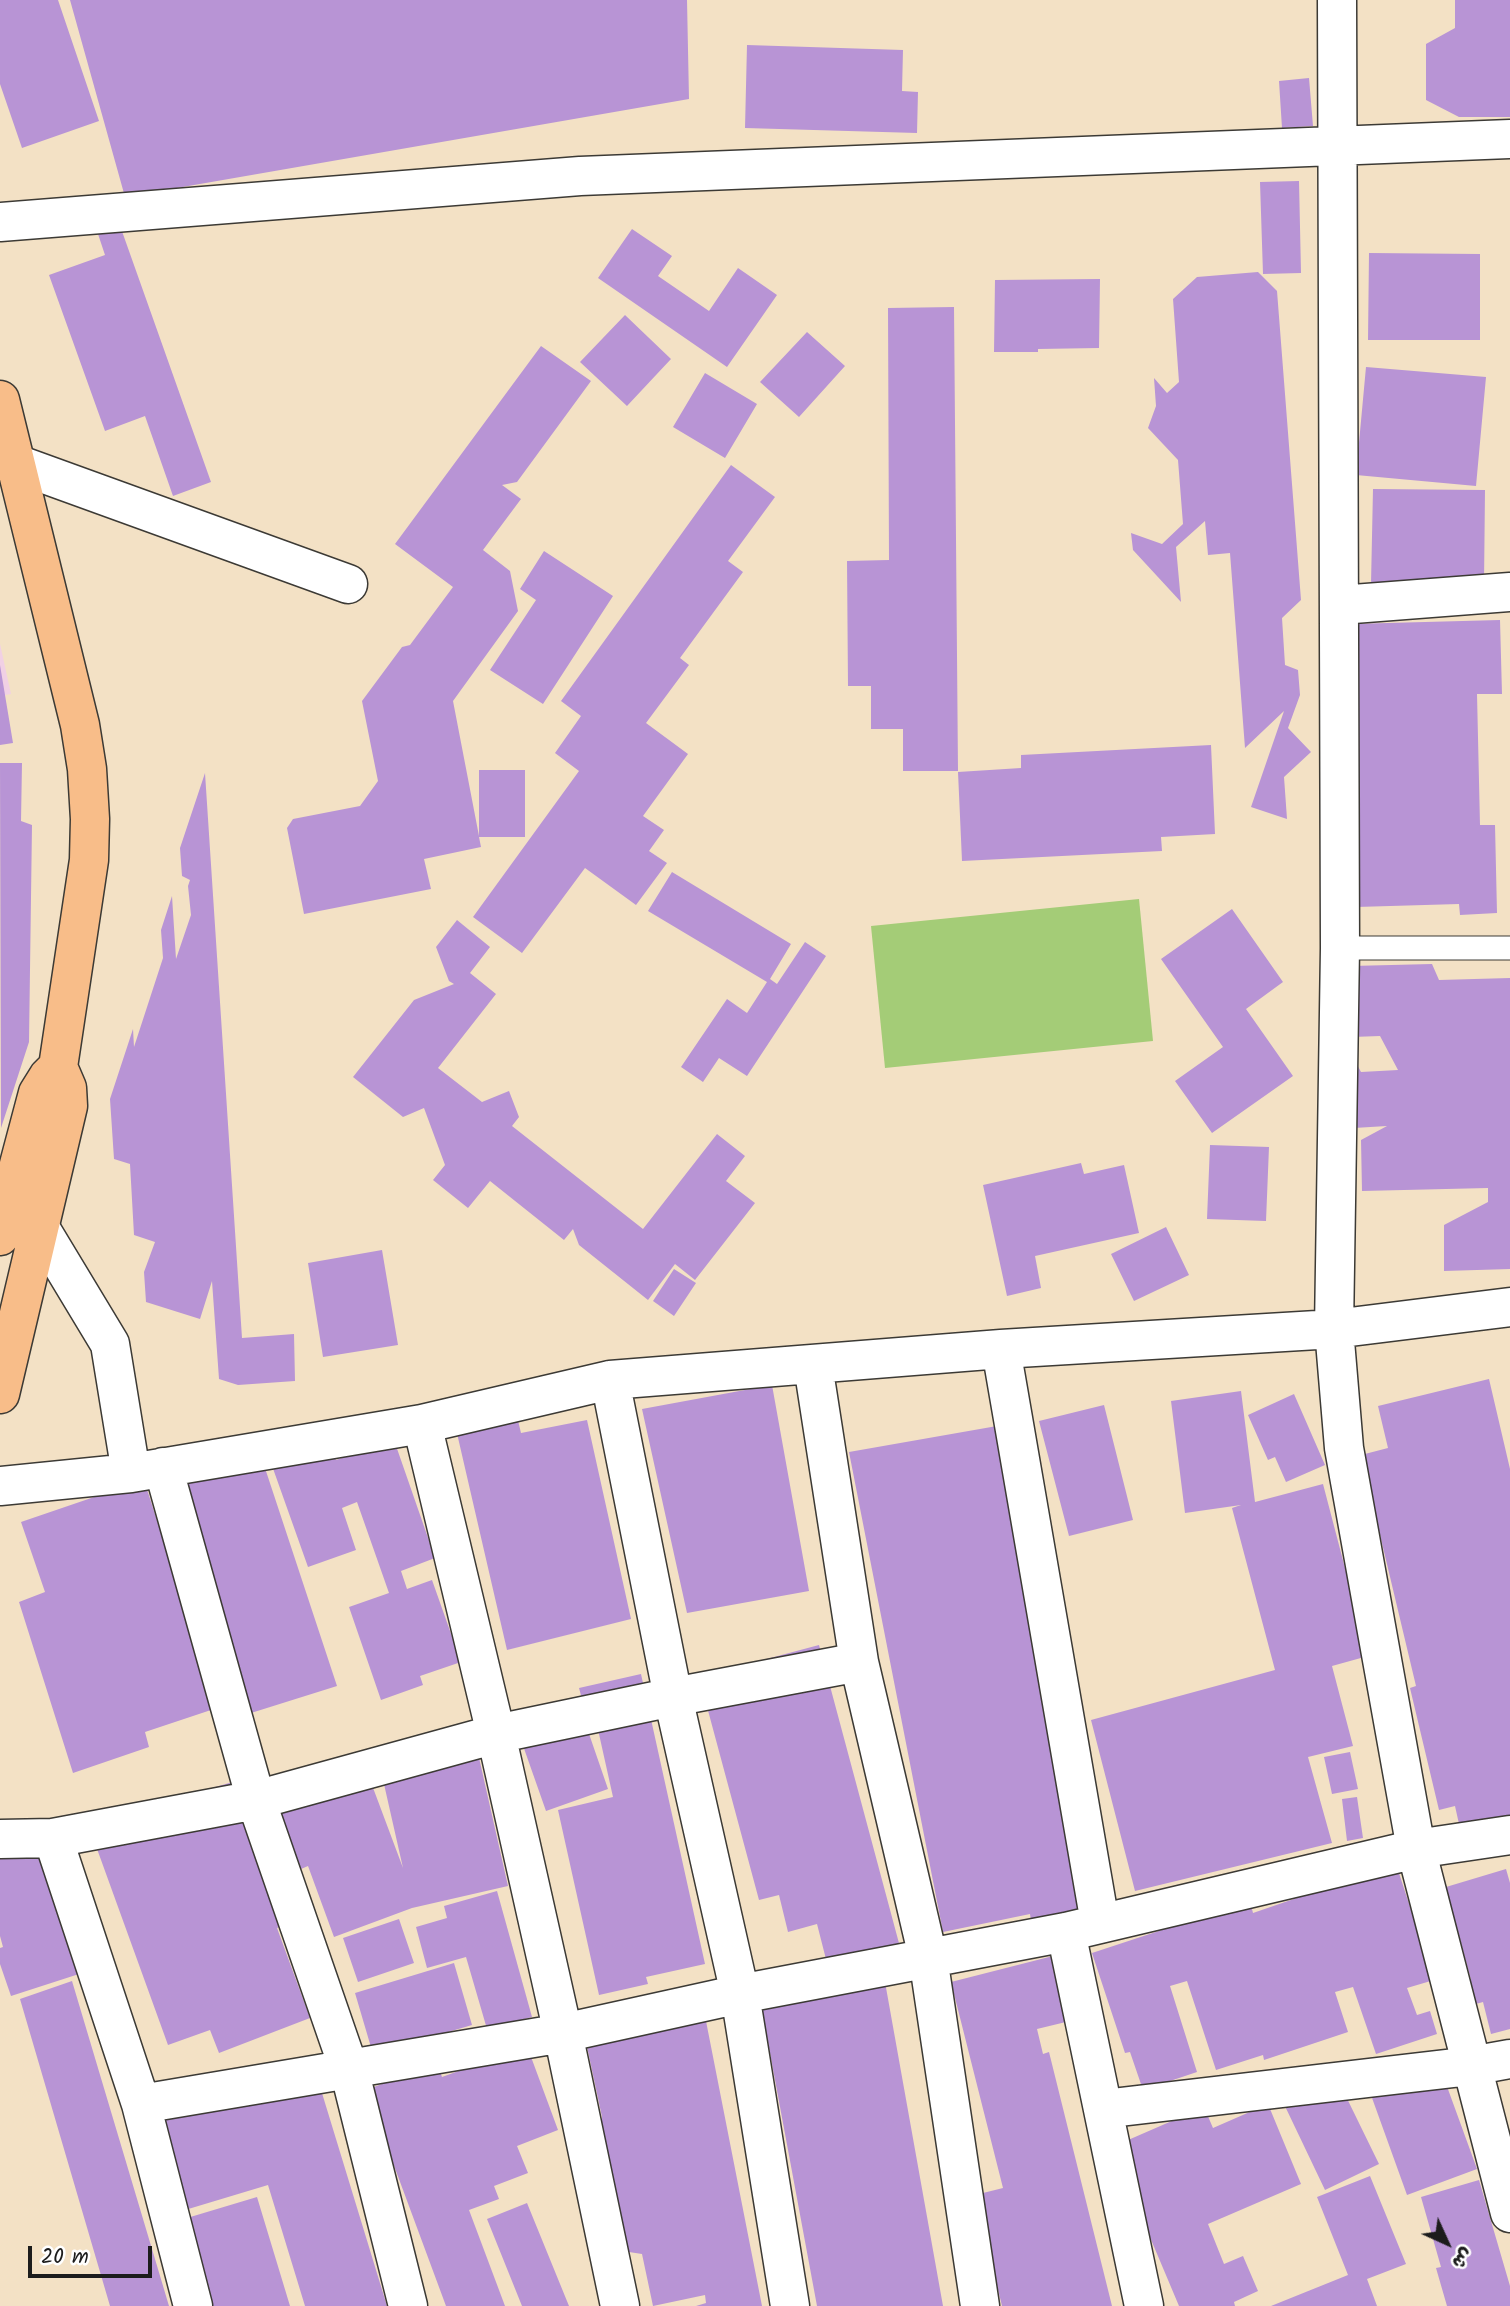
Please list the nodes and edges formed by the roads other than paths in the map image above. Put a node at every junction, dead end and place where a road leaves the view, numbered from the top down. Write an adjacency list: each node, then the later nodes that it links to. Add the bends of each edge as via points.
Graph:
1 (1337, 0): 3 (street)
2 (1510, 139): 3 (street)
3 (1338, 145): 4 (street, via 580,176); 9 (street)
4 (0, 222)
5 (0, 400): 6 (main road)
6 (14, 463): 7 (street); 12 (main road, via 87,769 89,860)
7 (348, 584)
8 (1510, 592): 9 (street)
9 (1339, 605): 10 (street)
10 (1340, 948): 11 (lane); 16 (street)
11 (1510, 948)
12 (58, 1067): 13 (main road, via 67,1088 68,1106); 14 (main road, via 38,1093)
13 (40, 1228): 20 (main road); 22 (street, via 110,1344)
14 (0, 1236)
15 (1510, 1307): 16 (street)
16 (1334, 1329): 17 (street); 31 (street, via 1344,1448)
17 (1001, 1349): 18 (street); 32 (street)
18 (813, 1365): 19 (street); 24 (street)
19 (610, 1380): 21 (street); 25 (street)
20 (0, 1394)
21 (422, 1424): 22 (street); 26 (street)
22 (147, 1470): 23 (street); 27 (street)
23 (0, 1486)
24 (859, 1662): 25 (street); 33 (street)
25 (673, 1697): 26 (street); 34 (street)
26 (496, 1734): 27 (street); 35 (street)
27 (256, 1800): 29 (street); 38 (street)
28 (1510, 1835): 31 (street)
29 (53, 1838): 30 (street); 39 (street)
30 (0, 1839)
31 (1416, 1849): 32 (street); 37 (street)
32 (1083, 1927): 33 (street); 40 (street)
33 (928, 1957): 34 (street); 46 (street)
34 (740, 1994): 35 (street); 45 (street)
35 (563, 2032): 38 (street); 44 (street)
36 (1510, 2059): 37 (street)
37 (1471, 2066): 40 (street); 41 (street)
38 (349, 2069): 39 (street); 43 (street)
39 (141, 2104): 42 (street)
40 (1103, 2109): 47 (street)
41 (1510, 2213)
42 (192, 2306)
43 (408, 2306)
44 (620, 2306)
45 (790, 2306)
46 (979, 2306)
47 (1144, 2306)

